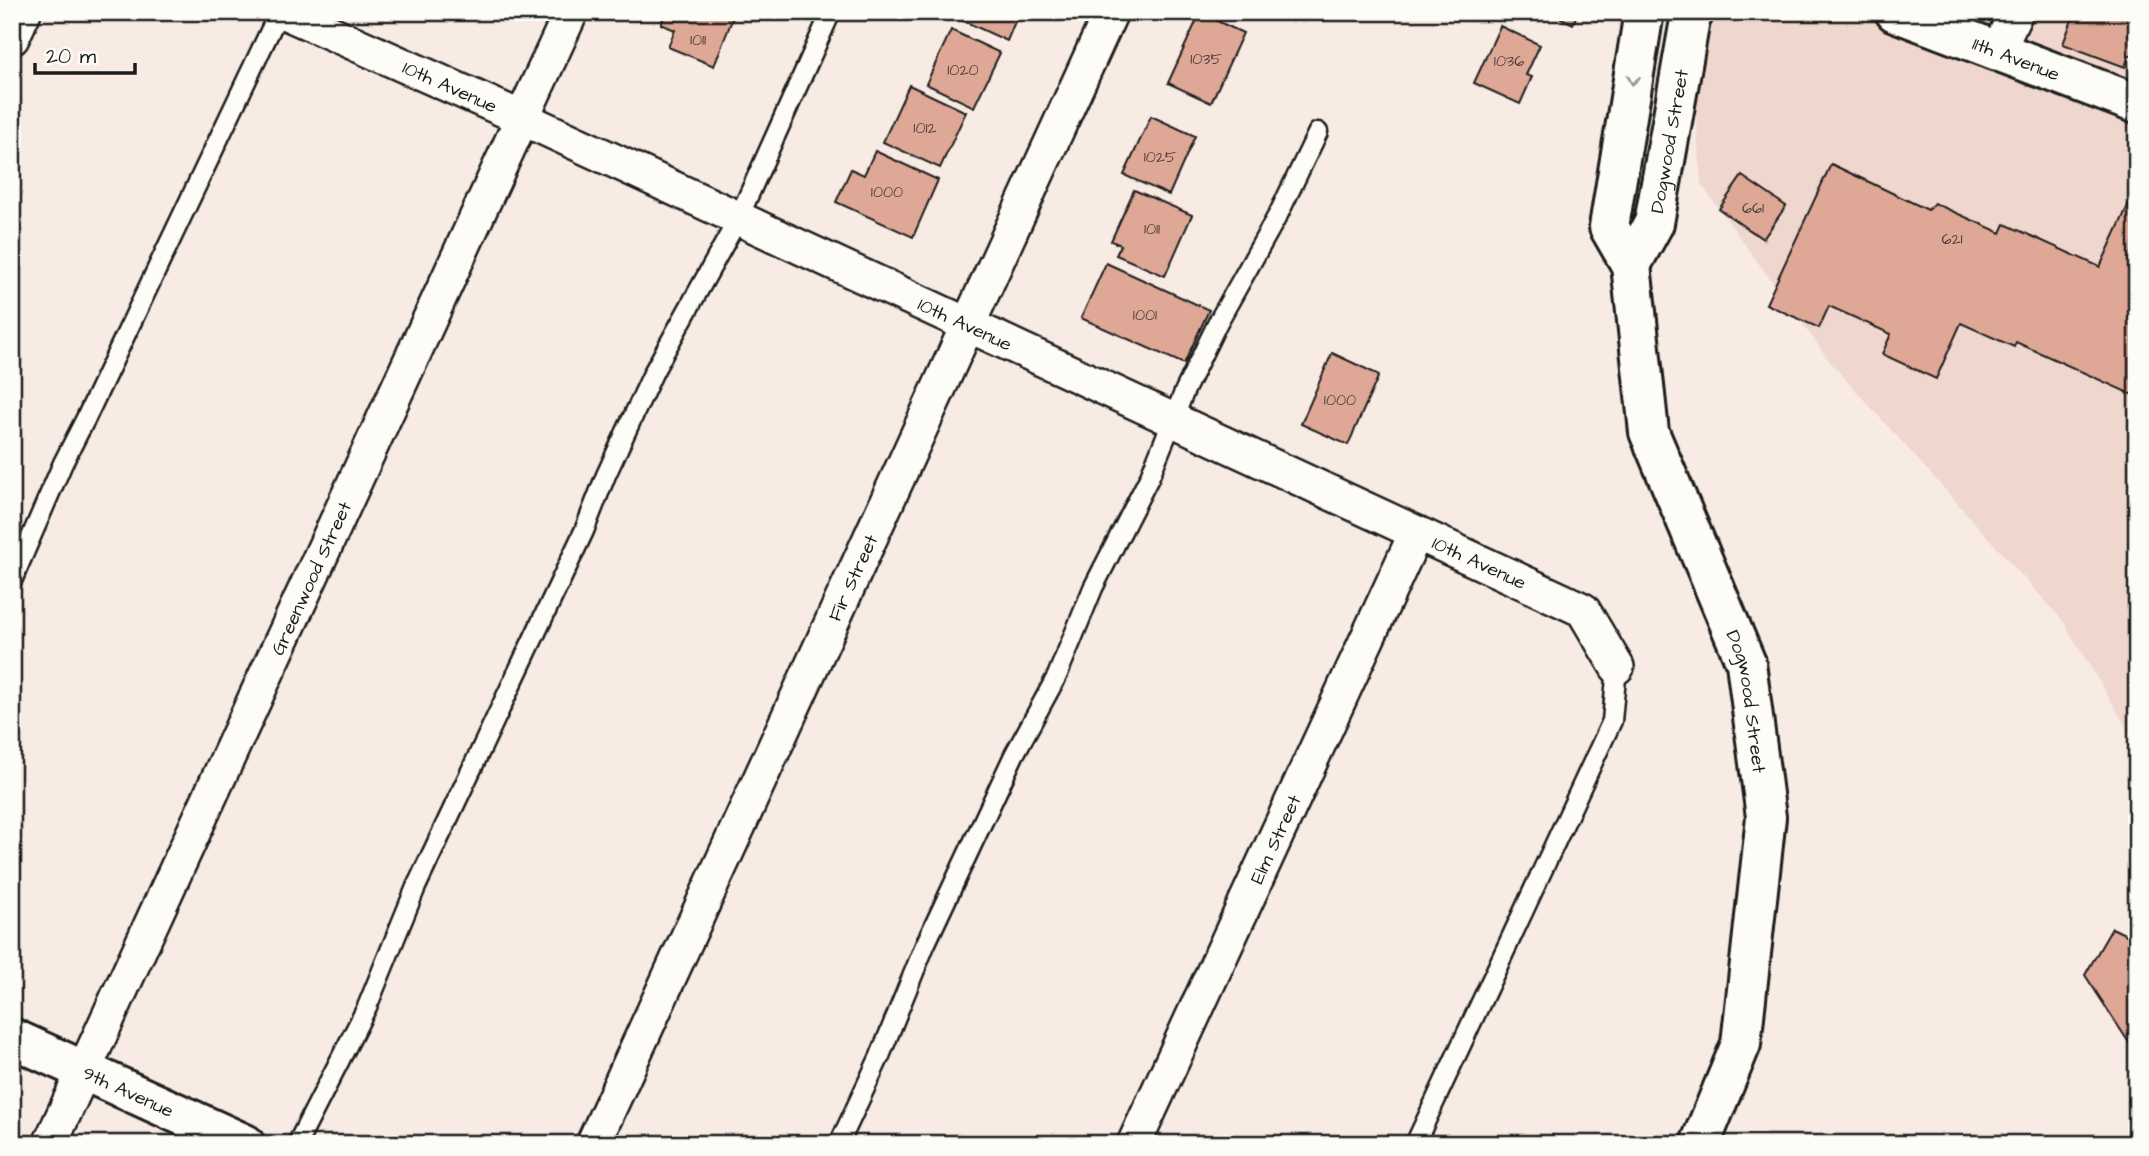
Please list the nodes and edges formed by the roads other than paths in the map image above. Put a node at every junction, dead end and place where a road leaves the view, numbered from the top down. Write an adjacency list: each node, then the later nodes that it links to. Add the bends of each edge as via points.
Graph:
1 (24, 12): 10 (street)
2 (282, 12): 13 (street, 10th Avenue); 20 (lane, via 63,463)
3 (571, 12): 13 (street, Greenwood Street)
4 (831, 12): 15 (lane)
5 (1111, 12): 17 (street, Fir Street)
6 (1644, 12): 16 (main road, Dogwood Street, one-way to 16, via 1609,227)
7 (1694, 12): 16 (main road, Dogwood Street, via 1654,223)
8 (1895, 12): 11 (main road, 11th Avenue)
9 (2016, 12): 11 (street)
10 (12, 38)
11 (1998, 51): 12 (main road, 11th Avenue)
12 (2137, 104)
13 (522, 118): 15 (street, 10th Avenue); 23 (street, Greenwood Street)
14 (1318, 132): 18 (lane, via 1218,322)
15 (738, 219): 17 (street, 10th Avenue); 26 (lane, via 654,371 416,887 367,1007)
16 (1632, 265): 31 (main road, Dogwood Street, via 1649,432 1746,663 1766,817 1741,1044)
17 (968, 325): 18 (street, 10th Avenue); 27 (street, Fir Street)
18 (1173, 420): 19 (street, 10th Avenue); 28 (lane, via 1093,588 1057,676 1014,755 925,945)
19 (1416, 533): 21 (street, 10th Avenue, via 1583,610); 29 (street, Elm Street)
20 (12, 581)
21 (1617, 667): 30 (lane, via 1612,721)
22 (12, 1038): 23 (main road, 9th Avenue)
23 (83, 1071): 24 (street, Greenwood Street); 25 (main road, 9th Avenue)
24 (50, 1144)
25 (245, 1144)
26 (297, 1144)
27 (593, 1144)
28 (839, 1144)
29 (1134, 1144)
30 (1415, 1144)
31 (1700, 1144)

